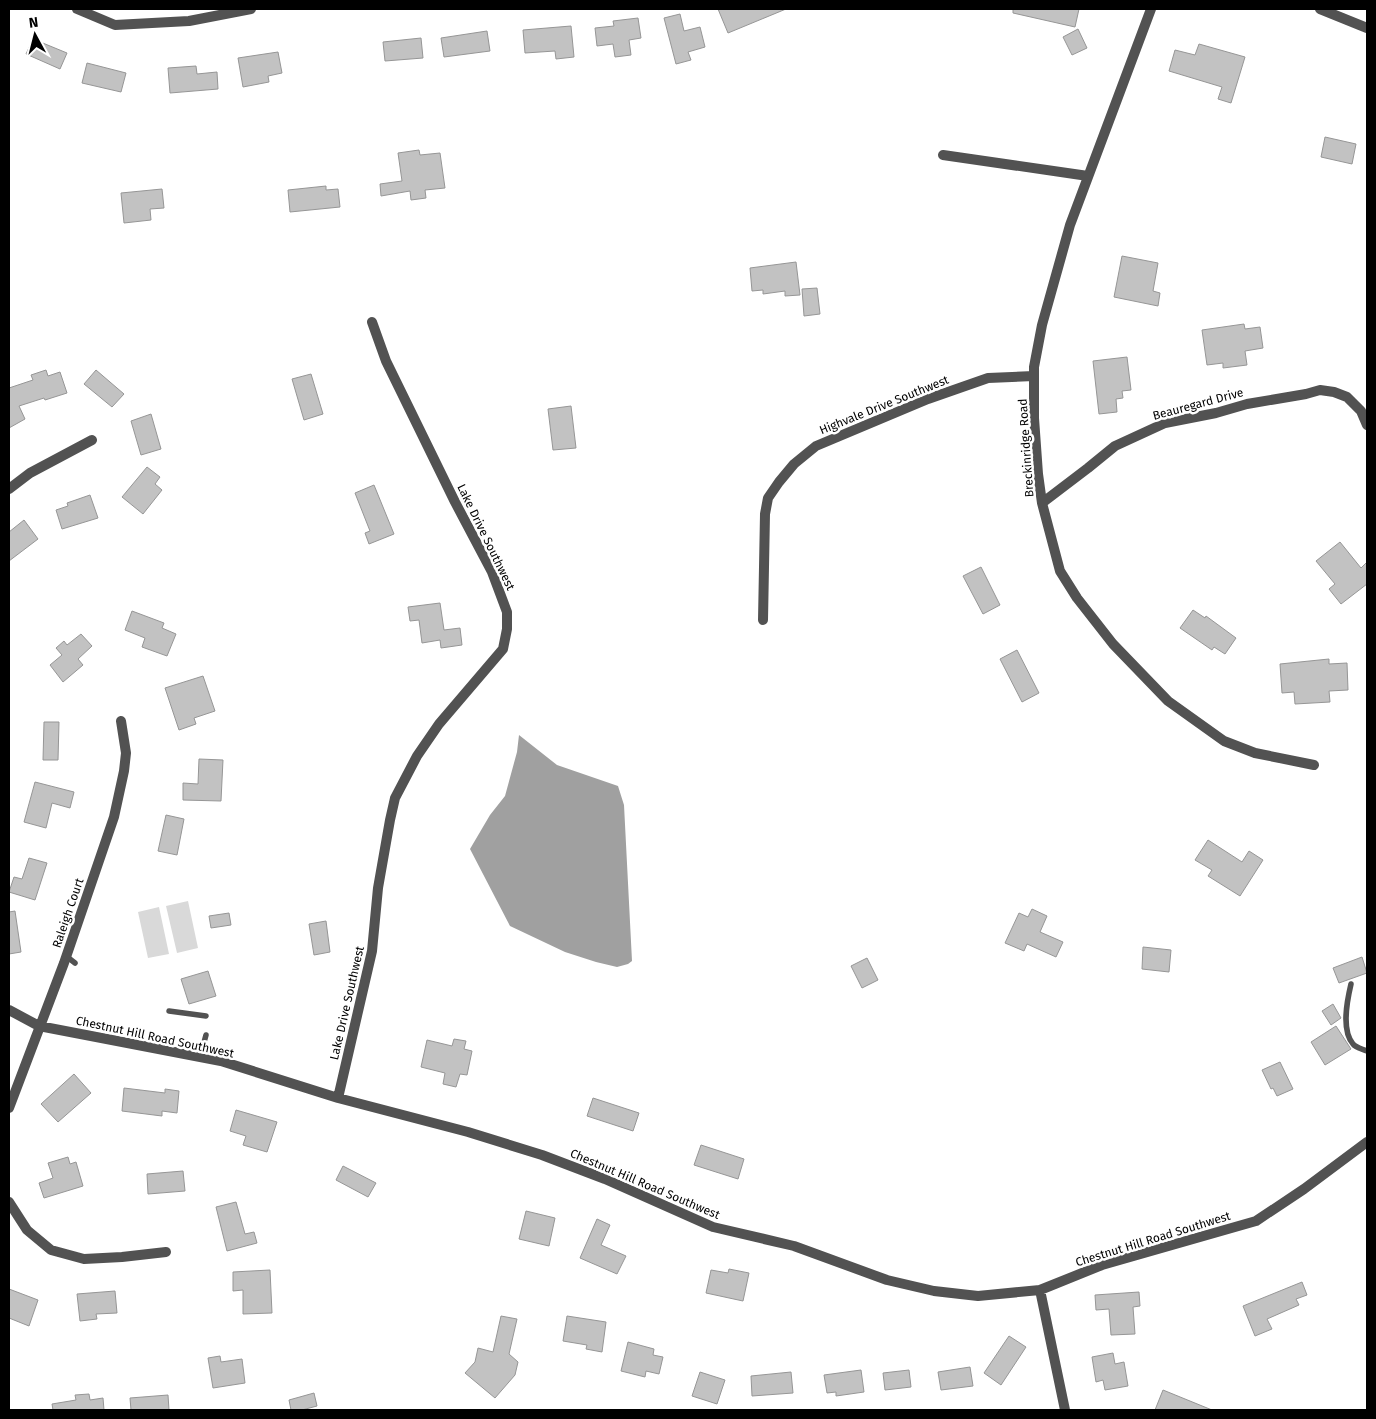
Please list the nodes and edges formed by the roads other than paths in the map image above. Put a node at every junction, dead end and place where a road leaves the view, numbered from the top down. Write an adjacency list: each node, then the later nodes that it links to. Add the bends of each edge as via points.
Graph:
1 (76, 9): 2 (street, via 114,25 189,21)
2 (251, 9)
3 (1150, 9): 7 (street, Breckinridge Road)
4 (1320, 9): 5 (street)
5 (1367, 28)
6 (943, 155): 7 (street)
7 (1088, 176): 9 (street, Breckinridge Road, via 1070,225 1042,325)
8 (372, 322): 27 (street, Lake Drive Southwest, via 386,360 492,572 507,612 507,630 503,648 439,724 417,756 395,798 378,888 372,952)
9 (1034, 376): 13 (street, Breckinridge Road, via 1036,456); 14 (street, Highvale Drive Southwest, via 988,378 928,399 816,446 794,464 768,498)
10 (1367, 425): 13 (street, Beauregard Drive, via 1361,411 1347,397 1320,390 1165,423 1115,446)
11 (92, 440): 12 (street, via 30,473)
12 (9, 489)
13 (1042, 503): 16 (street, Breckinridge Road, via 1060,571 1076,598 1113,644 1168,701 1224,741 1255,753)
14 (763, 620)
15 (121, 721): 17 (street, Raleigh Court, via 126,753 114,817)
16 (1314, 765)
17 (66, 956): 18 (lane); 23 (street, Raleigh Court)
18 (75, 963)
19 (1351, 984): 25 (lane, via 1346,1008 1349,1036 1356,1047)
20 (9, 1010): 23 (street, Chestnut Hill Road Southwest)
21 (169, 1011): 22 (lane)
22 (206, 1016)
23 (39, 1026): 26 (street, Chestnut Hill Road Southwest); 28 (street, Raleigh Court)
24 (206, 1035): 26 (lane)
25 (1367, 1051)
26 (200, 1057): 27 (street, Chestnut Hill Road Southwest)
27 (338, 1098): 32 (street, Chestnut Hill Road Southwest, via 542,1155 713,1227 794,1246 887,1280 934,1291 978,1296)
28 (9, 1108)
29 (1367, 1142): 32 (street, Chestnut Hill Road Southwest, via 1256,1220 1102,1265)
30 (9, 1202): 31 (street, via 27,1230 51,1250 84,1259)
31 (166, 1252)
32 (1040, 1290): 33 (street)
33 (1065, 1410)

